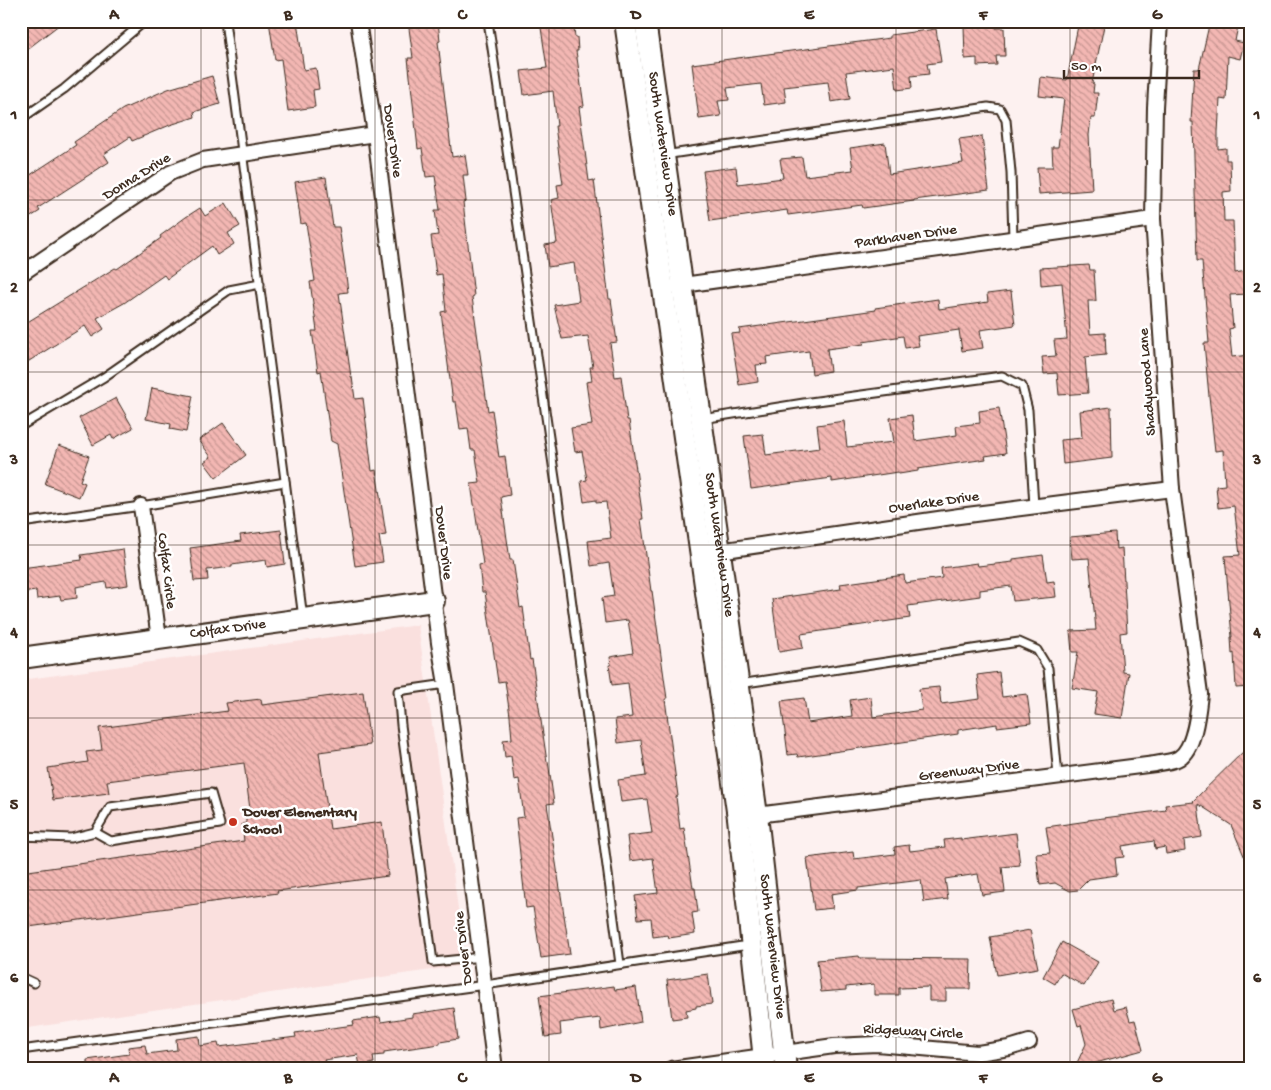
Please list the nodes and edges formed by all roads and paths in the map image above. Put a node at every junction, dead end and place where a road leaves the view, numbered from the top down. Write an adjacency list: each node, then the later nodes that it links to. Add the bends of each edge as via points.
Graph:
1 (145, 21): 8 (lane, via 64,89)
2 (225, 21): 10 (lane)
3 (358, 21): 9 (street, Dover Drive)
4 (488, 21): 38 (lane, via 557,492)
5 (625, 21): 16 (street, South Waterview Drive)
6 (645, 21): 11 (street, South Waterview Drive)
7 (1160, 21): 12 (street, Shadywood Lane)
8 (21, 119)
9 (375, 134): 10 (street, Donna Drive); 25 (street, Dover Drive)
10 (243, 153): 14 (street, Donna Drive, via 203,160 170,173); 15 (lane)
11 (664, 155): 13 (lane, via 988,107 1000,109 1006,120); 16 (street, South Waterview Drive)
12 (1152, 219): 13 (street, Parkhaven Drive); 20 (street, Shadywood Lane)
13 (1013, 238): 16 (street, Parkhaven Drive)
14 (21, 274)
15 (260, 284): 18 (lane, via 229,290 104,377); 19 (lane)
16 (673, 287): 17 (street, South Waterview Drive); 24 (street, South Waterview Drive)
17 (701, 419): 22 (lane, via 1002,376 1022,386 1028,410); 24 (street, South Waterview Drive)
18 (21, 426)
19 (285, 482): 21 (lane); 26 (lane)
20 (1172, 489): 22 (street, Overlake Drive); 31 (street, Shadywood Lane, via 1200,694 1198,716)
21 (141, 506): 23 (lane); 27 (street, Colfax Circle)
22 (1034, 506): 24 (street, Overlake Drive)
23 (21, 523)
24 (710, 552): 30 (street, South Waterview Drive); 33 (street, South Waterview Drive)
25 (434, 601): 26 (street, Colfax Drive); 29 (street, Dover Drive)
26 (303, 619): 27 (street, Colfax Drive)
27 (159, 640): 28 (street, Colfax Drive)
28 (21, 658)
29 (446, 684): 37 (street, Dover Drive); 37 (lane, via 398,691 401,725 433,962)
30 (738, 684): 32 (lane, via 1019,642 1037,650 1048,668); 33 (street, South Waterview Drive)
31 (1191, 737): 32 (street, Greenway Drive, via 1188,750 1178,758 1155,764)
32 (1058, 776): 33 (street, Greenway Drive)
33 (748, 817): 36 (street, South Waterview Drive); 44 (street, South Waterview Drive)
34 (95, 832): 34 (lane, via 111,841 220,824 211,793 110,807); 35 (lane, via 71,838)
35 (21, 836)
36 (752, 945): 38 (lane); 45 (street, South Waterview Drive)
37 (482, 957): 41 (street, Dover Drive)
38 (620, 964): 41 (lane)
39 (21, 977): 40 (lane)
40 (34, 983)
41 (485, 985): 43 (lane); 46 (street, Dover Drive)
42 (1029, 1042): 44 (street, Ridgeway Circle, via 978,1053 877,1044 834,1046)
43 (21, 1050)
44 (786, 1061): 45 (street, Ridgeway Circle)
45 (764, 1062): 47 (street, Ridgeway Circle)
46 (495, 1069)
47 (671, 1069)

